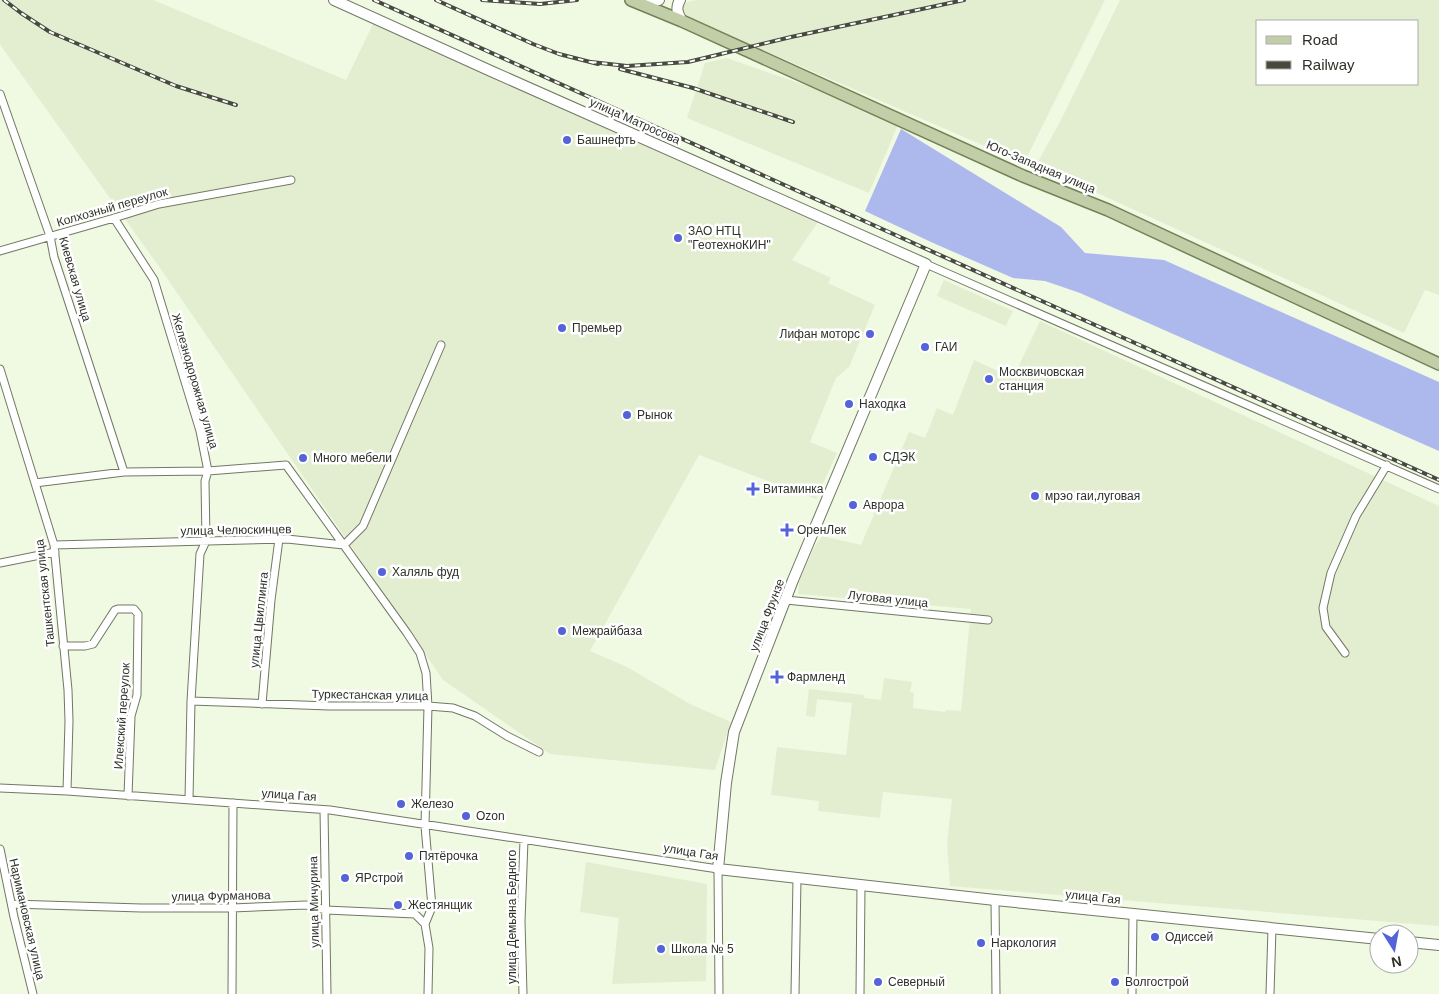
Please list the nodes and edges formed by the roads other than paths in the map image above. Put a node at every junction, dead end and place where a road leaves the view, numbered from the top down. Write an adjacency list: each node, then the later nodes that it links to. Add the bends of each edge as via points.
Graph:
1 (334, 0): 11 (street, улица Матросова)
2 (659, 0): 4 (street)
3 (680, 0): 5 (street, via 677,10)
4 (635, 2): 5 (main road, Юго-Западная улица)
5 (682, 22): 13 (main road, Юго-Западная улица, via 1014,172 1108,210)
6 (0, 94): 9 (street, Киевская улица)
7 (291, 180): 8 (street, Колхозный переулок, via 159,204)
8 (114, 218): 9 (street, Колхозный переулок); 16 (street, Железнодорожная улица, via 154,280 200,431)
9 (50, 236): 10 (street, Колхозный переулок); 17 (street, Киевская улица)
10 (0, 251)
11 (926, 264): 15 (street); 25 (street, улица Фрунзе)
12 (441, 344): 22 (street, via 363,526)
13 (1439, 364)
14 (0, 369): 18 (street, Ташкентская улица)
15 (1387, 465): 19 (street); 28 (street, via 1356,516 1331,573 1323,608 1326,627)
16 (208, 471): 17 (street); 21 (street, Железнодорожная улица, via 205,481); 22 (street, via 286,465)
17 (124, 472): 18 (street)
18 (35, 483): 23 (street, Ташкентская улица)
19 (1439, 489)
20 (278, 539): 21 (street, улица Челюскинцев); 22 (street, улица Челюскинцев); 30 (street, улица Цвиллинга)
21 (206, 541): 23 (street, улица Челюскинцев); 29 (street, Железнодорожная улица, via 200,554)
22 (344, 545): 31 (street, via 420,653 426,673)
23 (54, 548): 24 (street, улица Челюскинцев); 27 (street, Ташкентская улица)
24 (0, 562)
25 (786, 600): 26 (street, Луговая улица); 42 (street, улица Фрунзе, via 734,732)
26 (988, 620)
27 (63, 646): 34 (street, Ташкентская улица, via 69,721); 35 (street, Илекский переулок, via 93,644 115,610 134,610 138,614 137,694 131,716)
28 (1344, 653)
29 (191, 701): 30 (street, Туркестанская улица); 36 (street, Железнодорожная улица)
30 (262, 704): 31 (street, Туркестанская улица)
31 (428, 706): 32 (street, Туркестанская улица, via 453,708 475,716); 39 (street)
32 (538, 752)
33 (0, 788): 34 (street, улица Гая)
34 (67, 791): 35 (street, улица Гая)
35 (128, 796): 36 (street, улица Гая)
36 (189, 800): 37 (street, улица Гая)
37 (233, 803): 38 (street, улица Гая); 47 (street)
38 (324, 810): 39 (street, улица Гая); 48 (street, улица Мичурина)
39 (425, 826): 40 (street, улица Гая); 50 (street, via 432,907)
40 (524, 840): 42 (street, улица Гая); 59 (street, улица Демьяна Бедного, via 521,921)
41 (0, 849): 46 (street, Наримановская улица)
42 (718, 870): 43 (street, улица Гая); 60 (street, улица Фрунзе)
43 (796, 878): 44 (street, улица Гая); 61 (street)
44 (861, 885): 45 (street, улица Гая); 62 (street)
45 (994, 900): 49 (street, улица Гая); 63 (street)
46 (12, 904): 47 (street, улица Фурманова); 55 (street, Наримановская улица)
47 (232, 908): 48 (street, улица Фурманова, via 306,905); 56 (street)
48 (326, 910): 50 (street, улица Фурманова, via 415,914); 57 (street, улица Мичурина)
49 (1133, 914): 51 (street, улица Гая); 64 (street)
50 (425, 924): 58 (street, via 429,948)
51 (1272, 928): 52 (street, улица Гая); 65 (street)
52 (1369, 938)
53 (1419, 943): 54 (street)
54 (1439, 945)
55 (32, 994)
56 (232, 994)
57 (327, 994)
58 (428, 994)
59 (524, 994)
60 (719, 994)
61 (794, 994)
62 (860, 994)
63 (996, 994)
64 (1132, 994)
65 (1270, 994)

